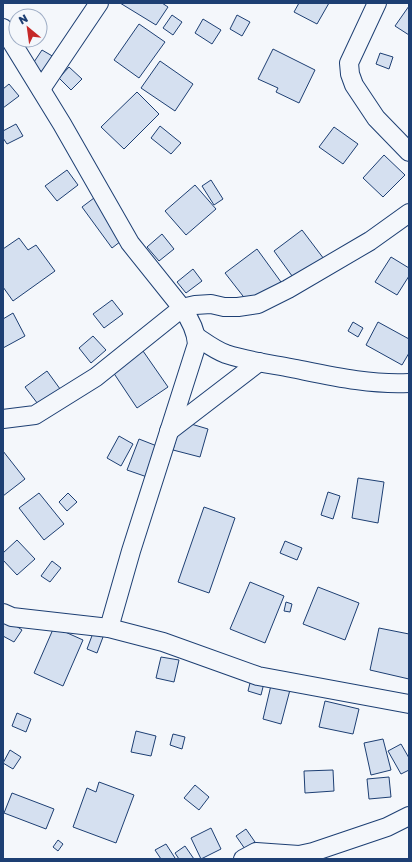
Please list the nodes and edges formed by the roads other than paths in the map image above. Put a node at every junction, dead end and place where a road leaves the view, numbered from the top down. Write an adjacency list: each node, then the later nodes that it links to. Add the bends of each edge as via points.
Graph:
1 (99, 3): 4 (street)
2 (377, 3): 5 (street, via 349,63 350,74 354,85 376,118)
3 (3, 28): 4 (street)
4 (40, 88): 7 (street, via 130,243)
5 (409, 152)
6 (409, 213): 7 (street, via 370,241 258,304 224,307 195,304)
7 (182, 308): 8 (street); 11 (street, via 96,377 35,415)
8 (197, 337): 9 (street, via 226,354); 12 (street, via 197,344)
9 (259, 362): 10 (street, via 347,380); 12 (street)
10 (409, 383)
11 (3, 420)
12 (168, 431): 14 (street)
13 (4, 614): 14 (street)
14 (109, 628): 15 (street, via 164,642 258,676)
15 (409, 704)
16 (409, 816): 17 (street, via 387,827 313,852 299,855 256,852)
17 (242, 859)

